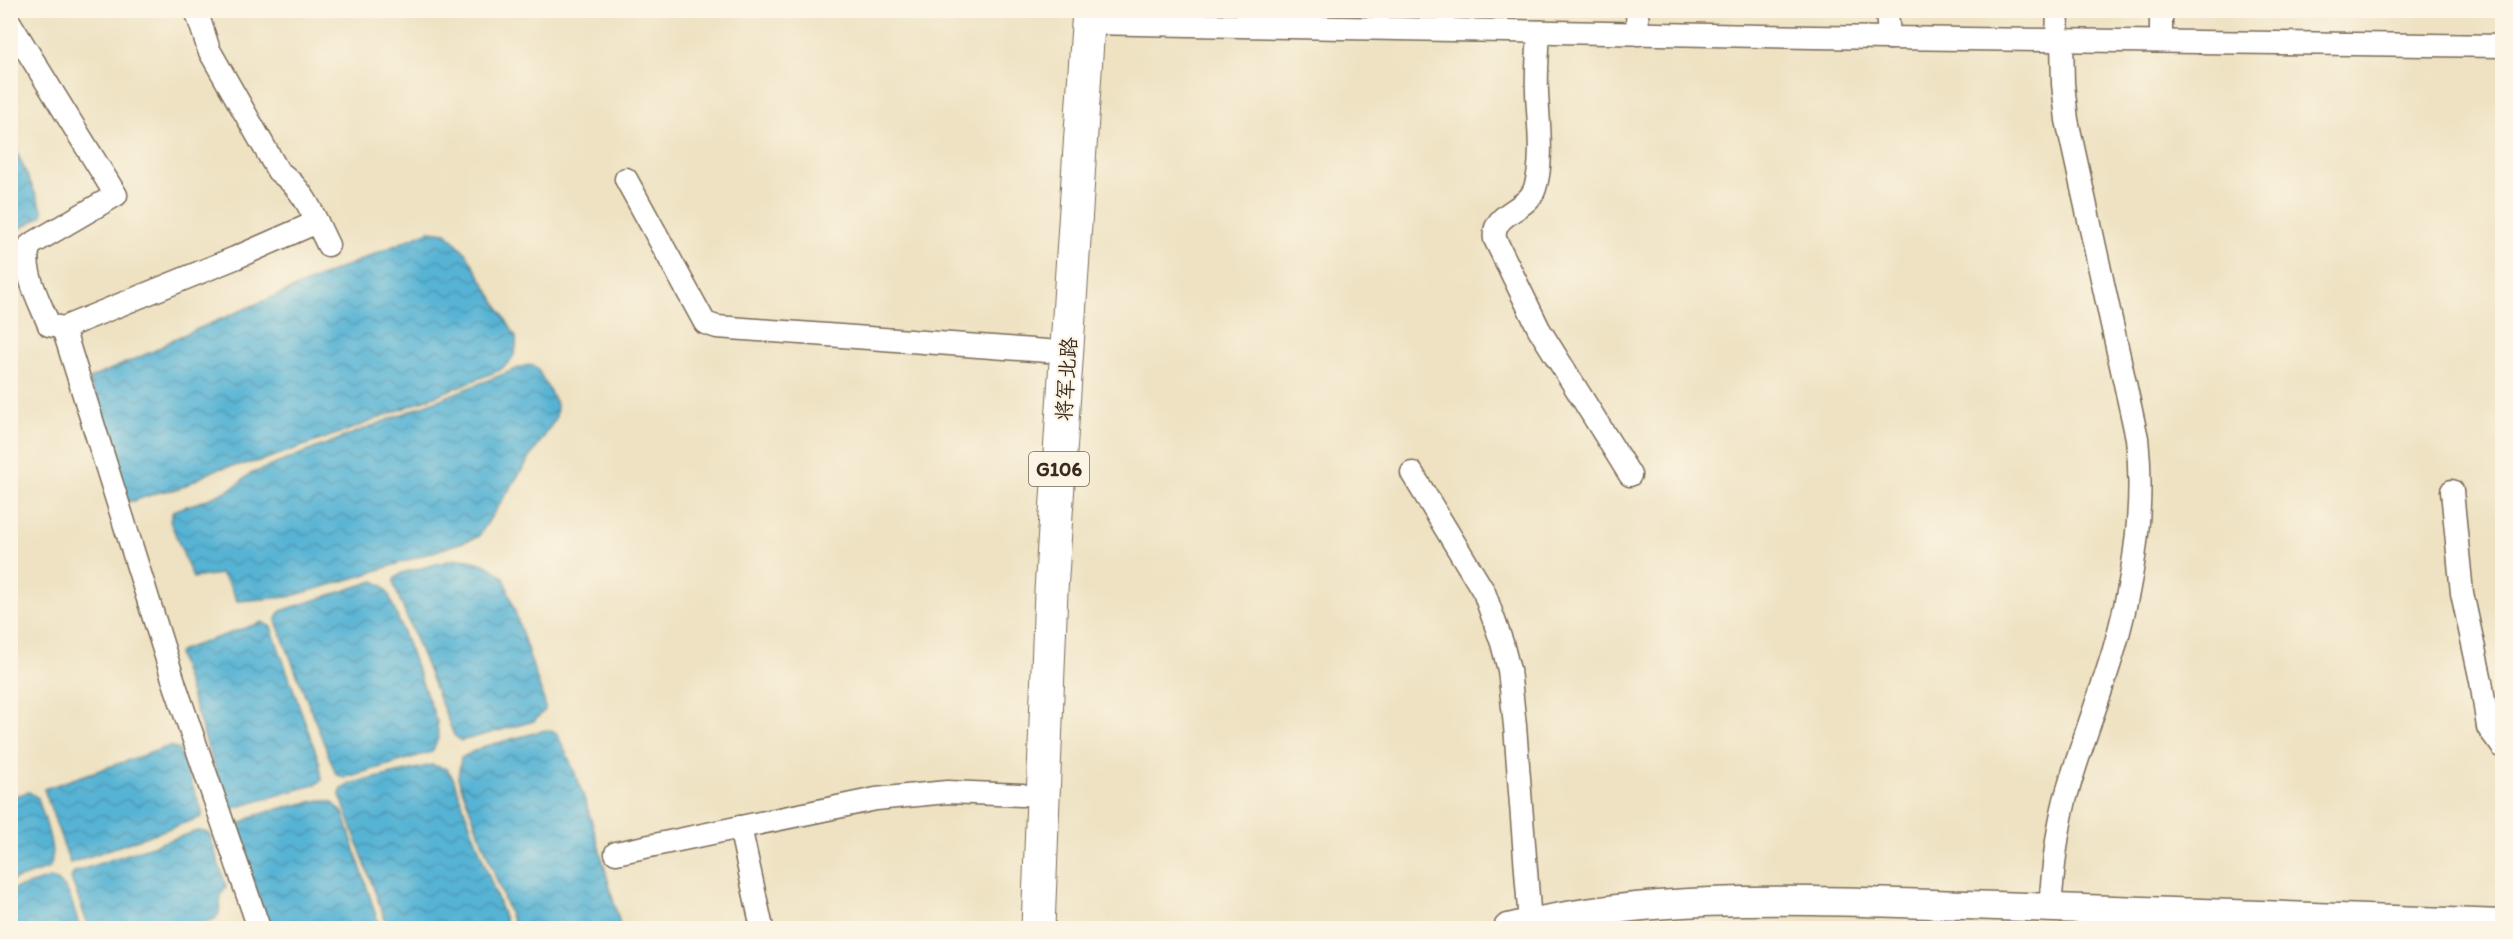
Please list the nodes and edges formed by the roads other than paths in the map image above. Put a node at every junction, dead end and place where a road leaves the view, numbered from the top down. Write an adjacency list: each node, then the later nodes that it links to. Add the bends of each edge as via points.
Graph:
1 (196, 10): 15 (street, via 209,50 279,171 295,183)
2 (1637, 10): 9 (street)
3 (1887, 10): 10 (street)
4 (2058, 10): 11 (street)
5 (2161, 10): 12 (street)
6 (1082, 15): 8 (street); 18 (highway, 将军北路 / G106); 33 (highway, 将军北路 / G106, via 1051,591)
7 (10, 23): 17 (street, via 116,195 30,244 25,255 49,325)
8 (1539, 32): 9 (street); 20 (street, via 1536,188 1526,202 1497,222 1494,230 1539,329)
9 (1638, 34): 10 (street)
10 (1889, 38): 11 (street)
11 (2059, 40): 12 (street); 27 (street, via 2067,120 2137,438 2141,485 2129,580 2113,651 2065,800 2055,847)
12 (2161, 41): 13 (street)
13 (2502, 46)
14 (626, 179): 18 (street, via 705,323 717,327)
15 (316, 222): 16 (street); 17 (street)
16 (328, 245)
17 (63, 328): 30 (street, via 175,685)
18 (1047, 351): 24 (highway, 将军北路 / G106, via 1030,590)
19 (1412, 473): 29 (street, via 1484,592 1509,670 1515,726)
20 (1630, 475)
21 (2452, 491): 22 (street, via 2462,593)
22 (2492, 681): 23 (street, via 2488,727)
23 (2502, 746)
24 (1022, 795): 25 (street, via 947,792 901,796); 32 (highway, 将军北路 / G106)
25 (740, 827): 26 (street); 31 (street)
26 (616, 853)
27 (2050, 908): 28 (main road); 29 (main road, via 1740,901 1599,911)
28 (2502, 924)
29 (1519, 926)
30 (259, 928)
31 (762, 928)
32 (1017, 928)
33 (1038, 928)

